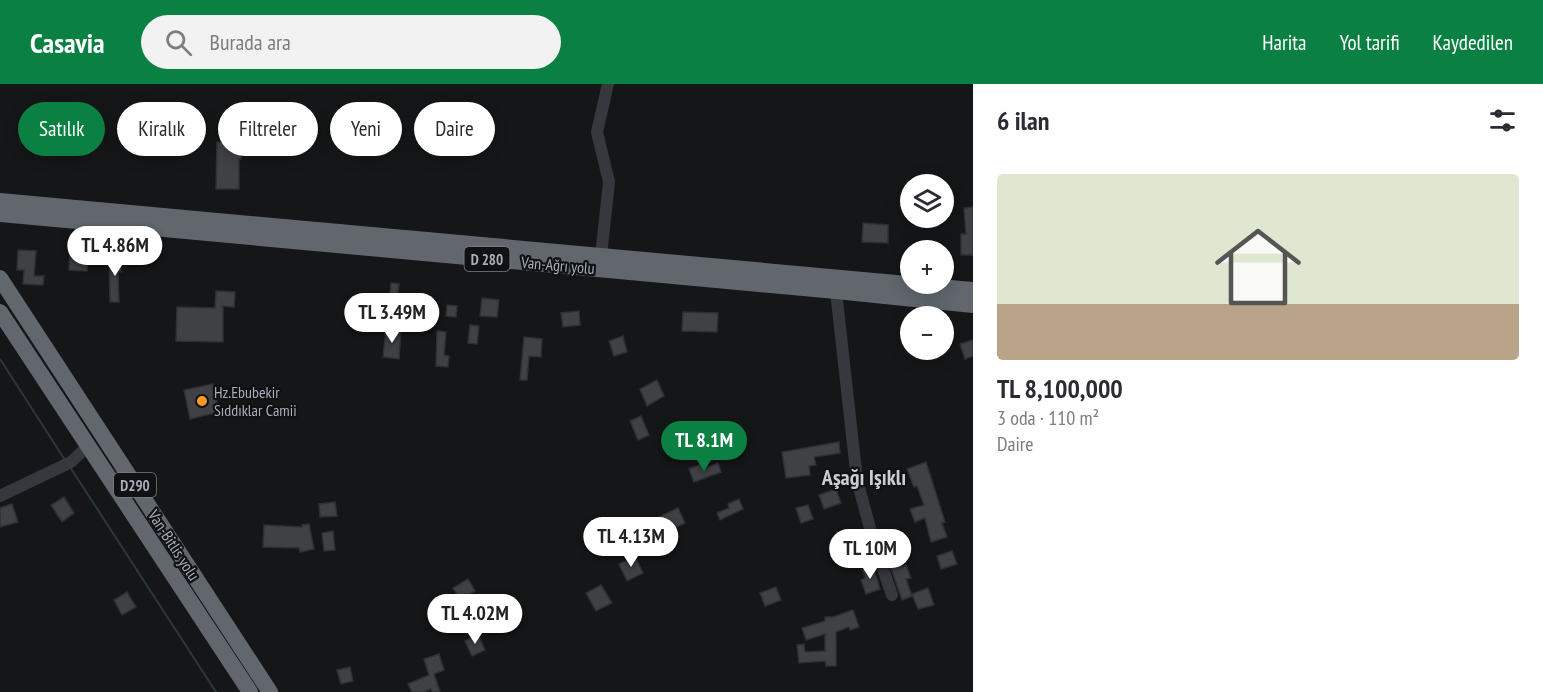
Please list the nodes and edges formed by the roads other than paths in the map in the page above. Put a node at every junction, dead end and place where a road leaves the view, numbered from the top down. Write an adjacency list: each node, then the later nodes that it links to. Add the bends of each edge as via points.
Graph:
1 (608, 84): 6 (street, via 597,132 609,182)
2 (0, 201): 6 (highway, Van-Ağrı yolu / D 280)
3 (0, 214): 4 (highway, Van-Ağrı yolu / D 280)
4 (17, 216): 5 (highway); 9 (highway, Van-Ağrı yolu / D 280)
5 (0, 229)
6 (602, 256): 8 (highway, Van-Ağrı yolu / D 280)
7 (0, 278): 16 (highway, Van-Bitlis yolu / D290)
8 (973, 290)
9 (836, 291): 10 (highway, Van-Ağrı yolu / D 280); 14 (street, via 857,480)
10 (973, 305)
11 (0, 312): 12 (highway, Van-Bitlis yolu / D290)
12 (88, 446): 13 (street, via 67,464); 15 (highway, Van-Bitlis yolu / D290)
13 (0, 496)
14 (892, 595)
15 (250, 692)
16 (270, 692)

